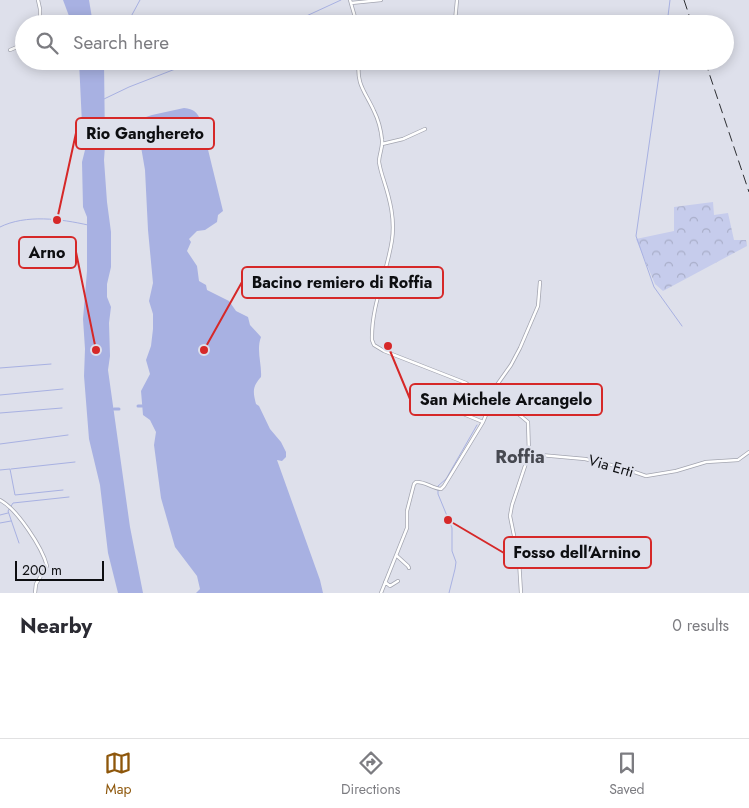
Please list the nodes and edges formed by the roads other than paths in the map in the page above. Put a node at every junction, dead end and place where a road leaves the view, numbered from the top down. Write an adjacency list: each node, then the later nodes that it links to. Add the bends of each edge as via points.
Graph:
1 (38, 0): 5 (street)
2 (381, 0): 4 (street)
3 (457, 0): 7 (street)
4 (351, 2): 6 (street)
5 (40, 15)
6 (355, 15)
7 (456, 15)
8 (15, 48): 9 (street)
9 (10, 50)
10 (358, 70): 12 (street, via 364,95 376,114)
11 (425, 128): 12 (street, via 403,139)
12 (382, 144): 15 (street, via 379,163 394,226 375,306 372,340 384,351 466,383)
13 (540, 282): 15 (street, via 538,306 520,348)
14 (468, 397): 17 (street, via 461,413)
15 (487, 400): 16 (street)
16 (491, 403): 17 (street); 19 (street, via 525,419)
17 (483, 422): 21 (street, via 441,489 420,481 414,484 407,511 407,528)
18 (749, 452): 19 (street, Via Erti, via 738,460 706,462 646,476 592,460)
19 (529, 454): 27 (street, via 510,516 519,560)
20 (0, 500): 25 (street, via 34,536 44,556 47,566 36,584)
21 (397, 556): 22 (street); 24 (street)
22 (409, 568)
23 (398, 581): 24 (street, via 390,586)
24 (385, 582): 26 (street)
25 (36, 593)
26 (380, 593)
27 (521, 593)

